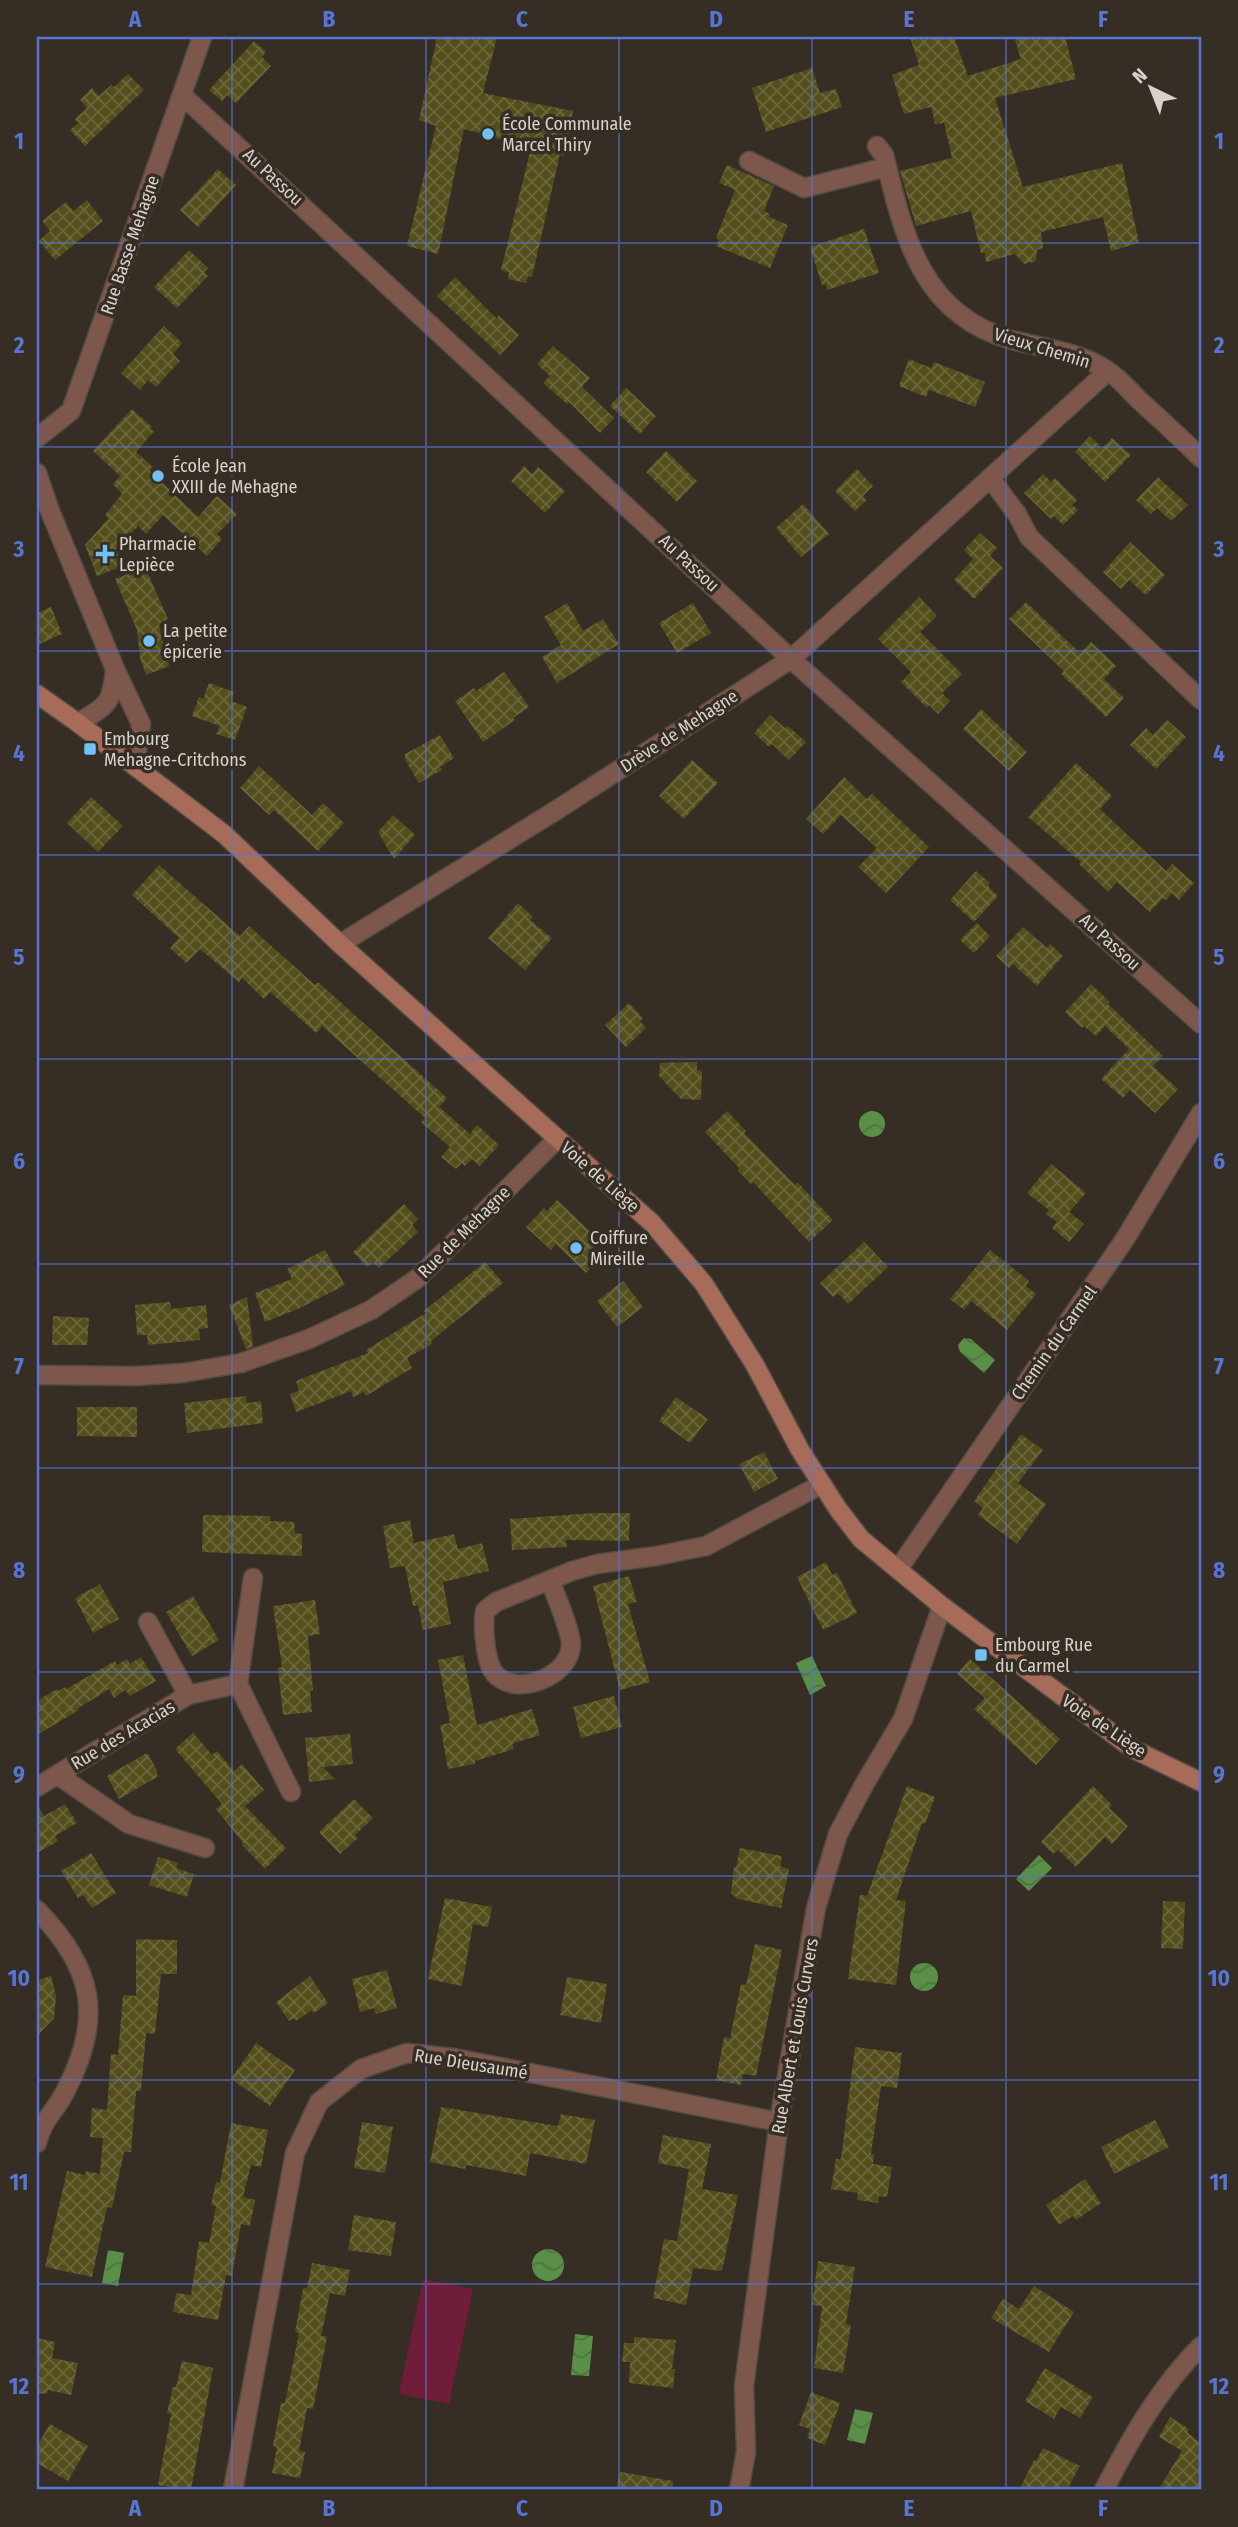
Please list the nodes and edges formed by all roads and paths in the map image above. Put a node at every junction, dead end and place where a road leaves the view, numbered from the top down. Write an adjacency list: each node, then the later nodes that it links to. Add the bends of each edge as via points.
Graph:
1 (202, 37): 2 (street, Rue Basse Mehagne)
2 (182, 95): 7 (street, Rue Basse Mehagne, via 71,411); 11 (street, Au Passou)
3 (877, 146): 5 (street, Vieux Chemin)
4 (749, 161): 5 (street, via 804,188)
5 (887, 167): 6 (street, Vieux Chemin, via 906,238 930,284 953,311 976,327 1083,357)
6 (1108, 371): 8 (street, Vieux Chemin); 10 (street, Drève de Mehagne)
7 (37, 438)
8 (1201, 458)
9 (37, 473): 12 (street)
10 (990, 478): 11 (street, Drève de Mehagne); 14 (street, via 1029,537)
11 (791, 659): 17 (street, Drève de Mehagne); 18 (street, Au Passou)
12 (115, 669): 15 (street, via 113,692 98,713); 16 (street, via 141,724)
13 (37, 694): 15 (street, Voie de Liège)
14 (1201, 700)
15 (78, 723): 16 (street, Voie de Liège)
16 (135, 766): 17 (street, Voie de Liège, via 224,834)
17 (340, 944): 20 (street, Voie de Liège)
18 (1201, 1024)
19 (1201, 1113): 23 (street, Chemin du Carmel, via 1125,1239)
20 (557, 1139): 21 (street, Rue de Mehagne, via 418,1278 371,1310 309,1339 241,1363 183,1373); 22 (street, Voie de Liège, via 652,1223 704,1284)
21 (37, 1375)
22 (822, 1484): 23 (street, Voie de Liège, via 861,1539); 25 (street, via 706,1546 597,1564)
23 (899, 1568): 26 (street, Voie de Liège)
24 (253, 1578): 28 (street)
25 (550, 1581): 25 (street, via 571,1644 565,1659 543,1679 508,1683 489,1664 482,1627 485,1611 496,1602)
26 (942, 1606): 31 (street, Voie de Liège, via 1133,1749); 36 (street, Rue Albert et Louis Curvers, via 903,1718 838,1834 816,1909)
27 (148, 1622): 29 (street, Rue des Acacias)
28 (238, 1684): 29 (street, Rue des Acacias); 33 (street)
29 (188, 1695): 30 (street, Rue des Acacias)
30 (58, 1775): 32 (street, Rue des Acacias); 34 (street, Rue des Acacias, via 129,1824)
31 (1201, 1783)
32 (37, 1785)
33 (291, 1792)
34 (205, 1848)
35 (42, 1915): 37 (street, via 72,1952 89,1996 83,2055)
36 (779, 2122): 39 (street, Rue Dieusaumé, via 454,2058 407,2053 361,2069 319,2102 295,2153); 40 (street, Rue Albert et Louis Curvers, via 744,2386 746,2452)
37 (38, 2133)
38 (1201, 2346): 41 (street, via 1147,2412)
39 (233, 2490)
40 (739, 2490)
41 (1104, 2490)

